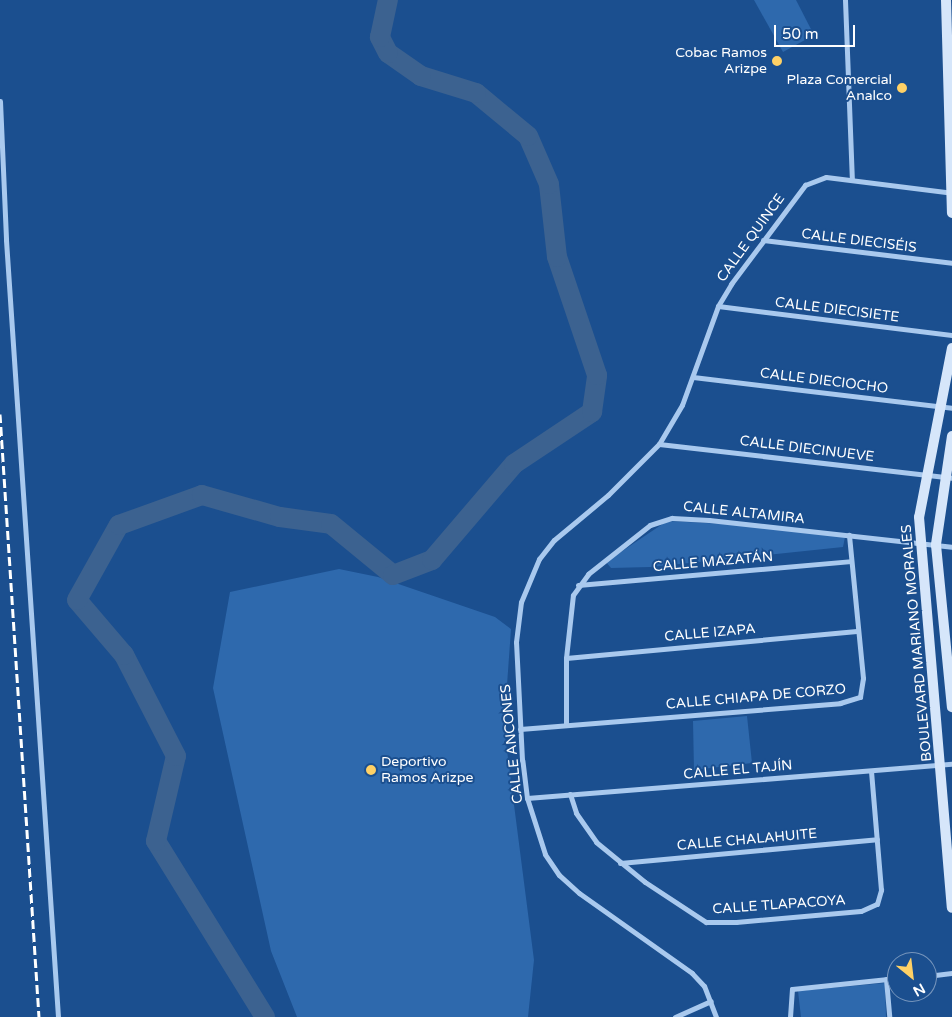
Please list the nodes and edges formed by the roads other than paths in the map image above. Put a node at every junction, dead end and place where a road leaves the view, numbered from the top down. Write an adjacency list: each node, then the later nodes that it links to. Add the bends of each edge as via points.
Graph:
1 (845, 0): 7 (street)
2 (947, 0): 3 (street); 4 (street)
3 (952, 1)
4 (951, 53): 6 (street)
5 (0, 101): 44 (street, via 7,258)
6 (951, 123): 8 (street)
7 (852, 180): 8 (street, CALLE QUINCE); 10 (street, CALLE QUINCE, via 826,177 810,181)
8 (952, 193): 9 (street)
9 (952, 213)
10 (763, 240): 11 (street, CALLE DIECISÉIS); 12 (street, CALLE QUINCE)
11 (952, 263)
12 (718, 306): 13 (street, CALLE DIECISIETE); 15 (street, CALLE QUINCE)
13 (952, 335)
14 (952, 348): 16 (street, BOULEVARD MARIANO MORALES)
15 (693, 377): 16 (street, CALLE DIECIOCHO); 19 (street, CALLE QUINCE)
16 (940, 406): 17 (street, CALLE DIECIOCHO); 20 (street, BOULEVARD MARIANO MORALES)
17 (952, 408)
18 (952, 436): 21 (street, BOULEVARD MARIANO MORALES)
19 (659, 444): 20 (street, CALLE DIECINUEVE); 32 (street, CALLE ANCONES, via 608,495 554,540 528,581 516,642)
20 (925, 474): 21 (street, CALLE DIECINUEVE); 23 (street, BOULEVARD MARIANO MORALES)
21 (948, 477): 24 (street, BOULEVARD MARIANO MORALES)
22 (849, 535): 23 (street, CALLE ALTAMIRA); 26 (street, CALLE CHIAPA DE CORZO); 27 (street, CALLE ALTAMIRA, via 666,519 636,534)
23 (920, 544): 24 (street, CALLE ALTAMIRA); 33 (street, BOULEVARD MARIANO MORALES)
24 (936, 545): 25 (street, CALLE ALTAMIRA); 30 (street, BOULEVARD MARIANO MORALES)
25 (952, 547)
26 (851, 561): 27 (street, CALLE MAZATÁN); 28 (street, CALLE CHIAPA DE CORZO)
27 (578, 585): 29 (street, CALLE ALTAMIRA, via 570,606)
28 (857, 631): 29 (street, CALLE IZAPA); 31 (street, CALLE CHIAPA DE CORZO, via 863,689 860,697 852,701)
29 (566, 658): 31 (street, CALLE ALTAMIRA)
30 (952, 707)
31 (566, 725): 32 (street, CALLE CHIAPA DE CORZO)
32 (520, 729): 36 (street, CALLE ANCONES)
33 (947, 764): 34 (street, CALLE EL TAJÍN); 39 (street, BOULEVARD MARIANO MORALES)
34 (871, 771): 35 (street, CALLE EL TAJÍN); 37 (street, CALLE TLAPACOYA)
35 (570, 794): 36 (street, CALLE EL TAJÍN); 38 (street, CALLE TLAPACOYA, via 585,828)
36 (527, 798): 43 (street, CALLE ANCONES, via 534,829 559,875 606,914 692,973)
37 (876, 839): 38 (street, CALLE CHALAHUITE); 38 (street, CALLE TLAPACOYA, via 881,890 877,904 861,911 706,922 681,908)
38 (620, 863)
39 (952, 908)
40 (952, 973): 41 (street)
41 (937, 975)
42 (886, 979): 47 (street, via 792,989); 48 (street)
43 (711, 1001): 45 (street); 46 (street, CALLE ANCONES)
44 (58, 1017)
45 (675, 1017)
46 (716, 1017)
47 (790, 1017)
48 (889, 1017)

